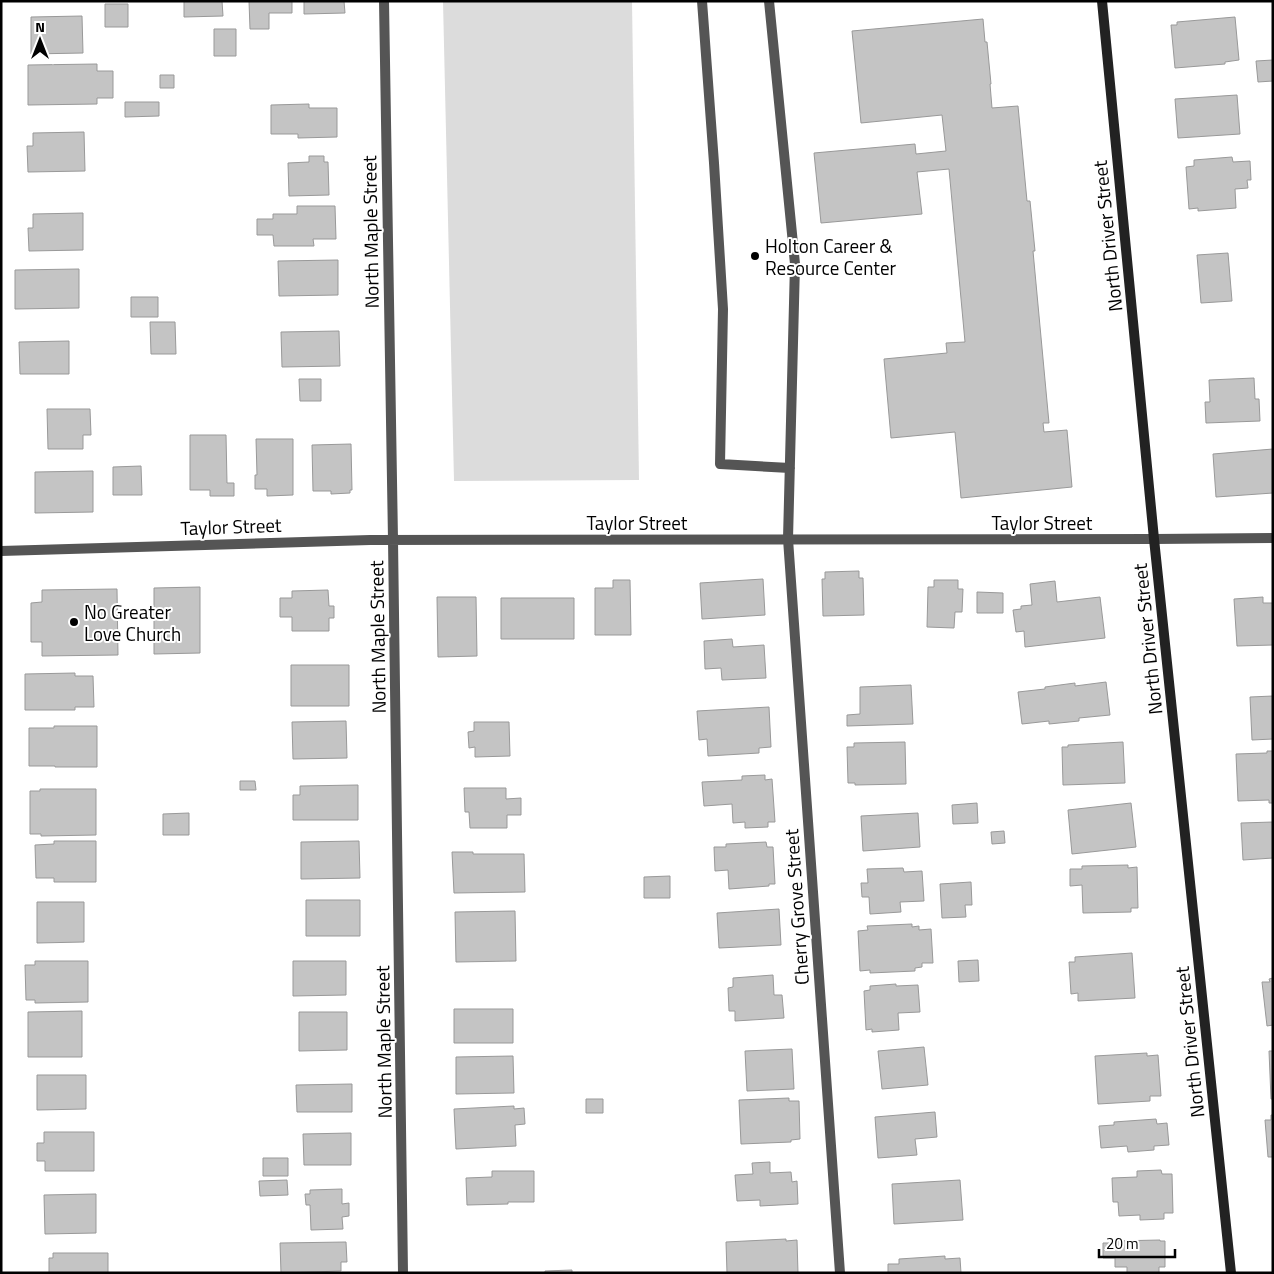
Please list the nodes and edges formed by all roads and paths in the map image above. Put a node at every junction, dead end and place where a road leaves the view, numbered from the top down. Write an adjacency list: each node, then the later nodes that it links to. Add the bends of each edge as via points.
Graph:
1 (384, 1): 9 (street, North Maple Street)
2 (702, 1): 5 (street, via 723,309 720,464)
3 (769, 1): 5 (street, Cherry Grove Street, via 795,264)
4 (1102, 1): 8 (street, North Driver Street)
5 (790, 468): 7 (street, Cherry Grove Street)
6 (1273, 538): 8 (street, Taylor Street)
7 (788, 539): 8 (street, Taylor Street); 9 (street, Taylor Street); 12 (street, Cherry Grove Street)
8 (1154, 539): 13 (street, North Driver Street)
9 (393, 540): 10 (street, Taylor Street); 11 (street, North Maple Street)
10 (1, 551)
11 (403, 1273)
12 (840, 1273)
13 (1230, 1273)

